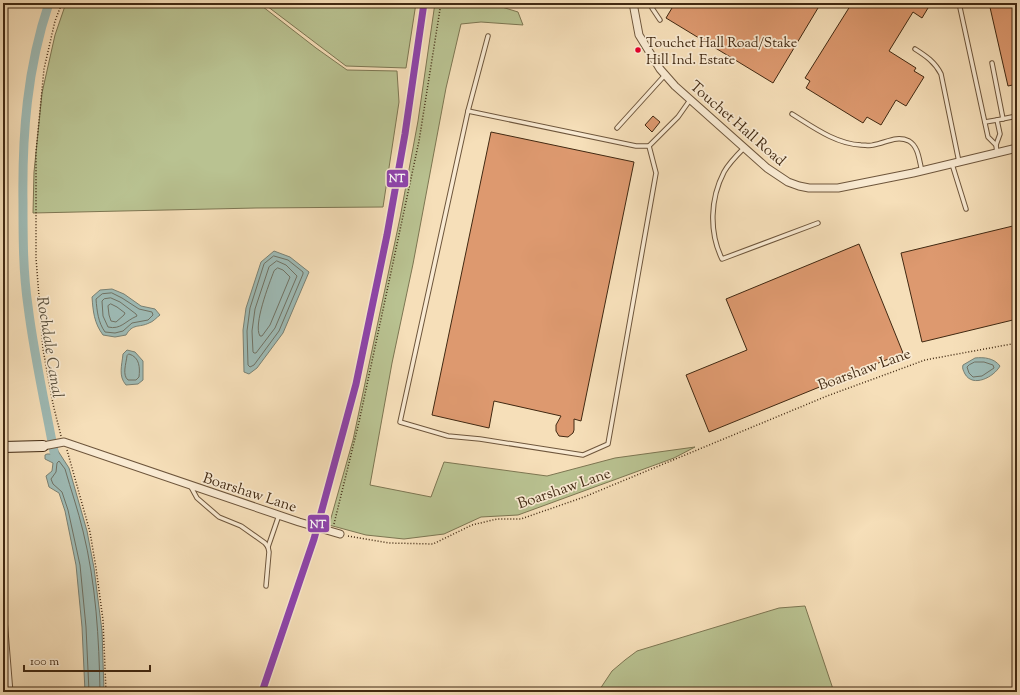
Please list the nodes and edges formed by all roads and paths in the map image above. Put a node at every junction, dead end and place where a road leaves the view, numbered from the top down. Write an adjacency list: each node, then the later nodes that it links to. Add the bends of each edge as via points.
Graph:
1 (62, 3): 29 (path, via 44,69 36,152 36,258 42,349)
2 (440, 3): 34 (path, via 419,141 358,428)
3 (633, 3): 10 (street, Touchet Hall Road, via 639,35)
4 (651, 3): 6 (lane)
5 (959, 3): 17 (lane)
6 (660, 20)
7 (488, 36): 12 (lane)
8 (915, 49): 24 (lane, via 932,60 940,74)
9 (992, 63): 15 (lane)
10 (665, 75): 11 (street, Touchet Hall Road); 18 (lane)
11 (690, 100): 19 (lane, via 678,117); 21 (street, Touchet Hall Road)
12 (468, 111): 19 (lane, via 636,146); 19 (lane, via 400,422 448,436 583,455 608,444 656,173)
13 (792, 114): 25 (lane, via 835,139 848,143 874,145 896,139 908,141 916,149)
14 (1017, 116): 15 (lane)
15 (1003, 119): 16 (lane)
16 (997, 120): 17 (lane); 20 (lane, via 1000,134)
17 (985, 122): 20 (lane, via 988,137)
18 (617, 128)
19 (649, 146)
20 (996, 146): 23 (lane)
21 (744, 148): 25 (street, Touchet Hall Road, via 778,176 809,188 838,188); 27 (lane, via 724,172 715,201 713,228 722,259)
22 (1017, 148): 23 (street, Touchet Hall Road)
23 (997, 153): 24 (street, Touchet Hall Road)
24 (956, 163): 25 (street, Touchet Hall Road); 26 (lane)
25 (922, 171)
26 (966, 209)
27 (818, 223)
28 (1017, 343): 35 (path, Boarshaw Lane, via 925,360 827,396 584,497 521,519 497,519 472,525 433,544 389,543)
29 (62, 442): 30 (street); 32 (street, Boarshaw Lane); 40 (path, via 90,532 103,620)
30 (43, 446): 31 (street)
31 (3, 447)
32 (190, 486): 33 (street, Boarshaw Lane); 36 (lane, via 209,510 241,526)
33 (279, 515): 34 (street, Boarshaw Lane); 36 (lane)
34 (332, 532): 35 (street, Boarshaw Lane)
35 (340, 534)
36 (268, 547): 37 (lane)
37 (266, 586)
38 (3, 618): 39 (street)
39 (10, 692)
40 (106, 692)

